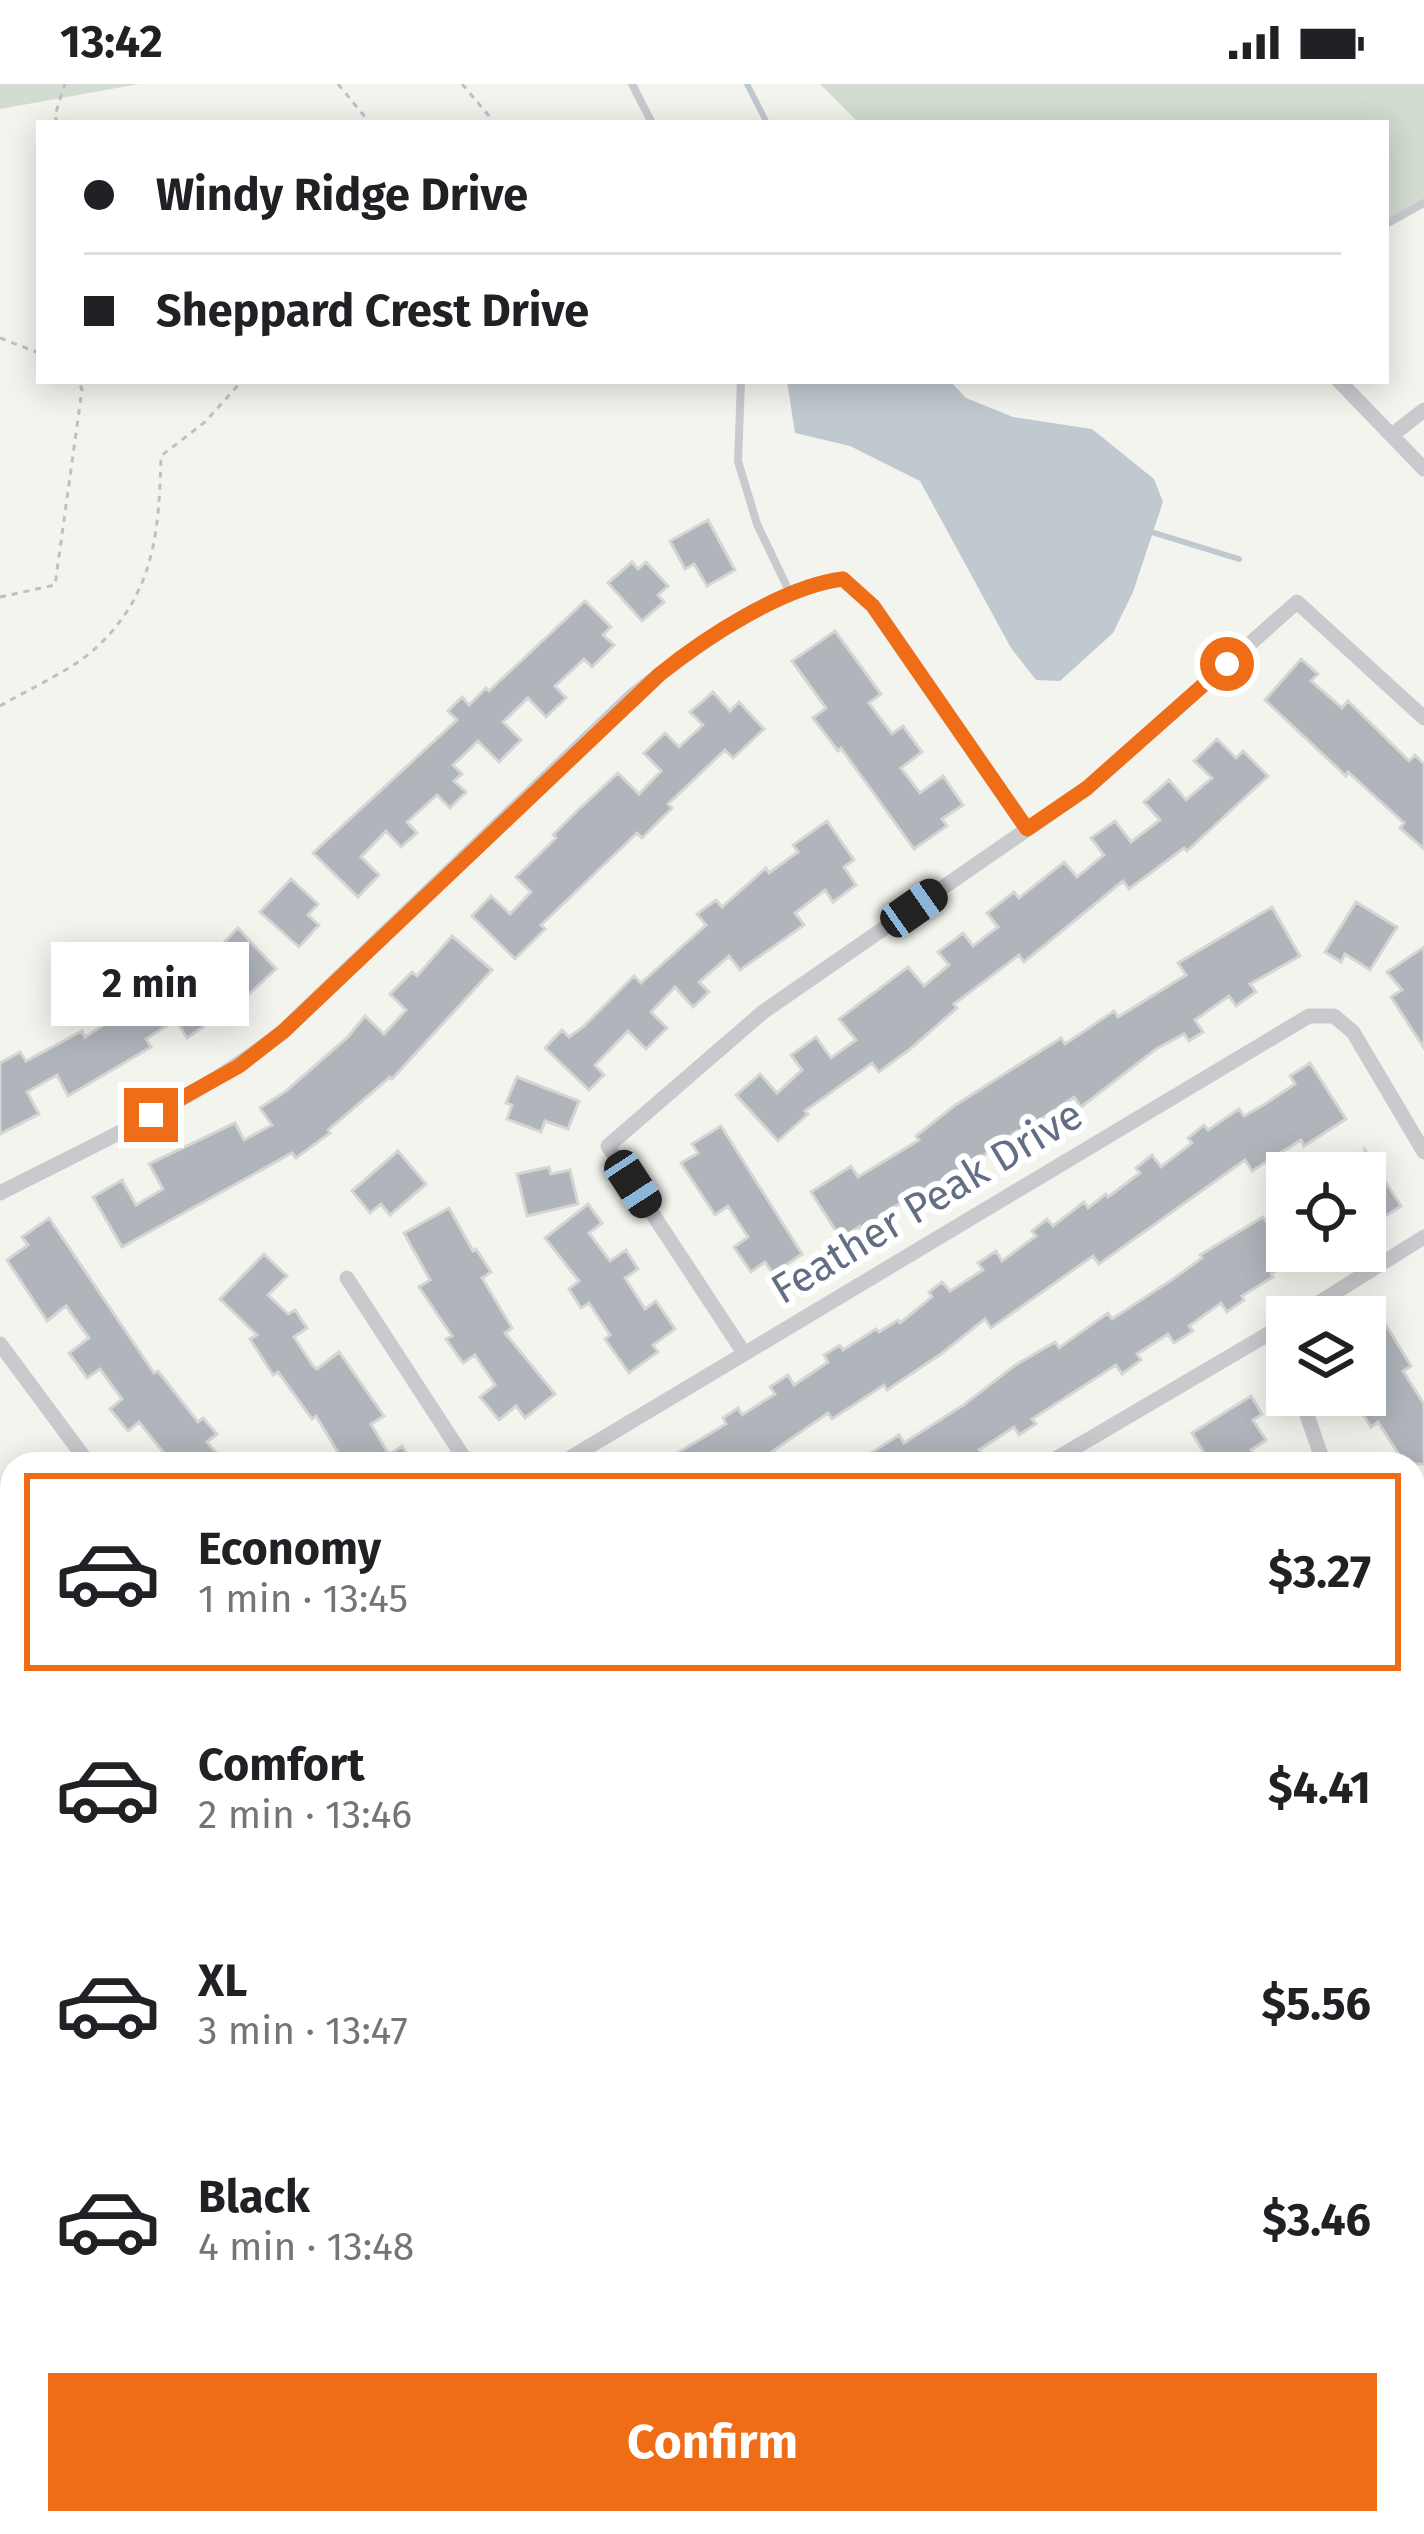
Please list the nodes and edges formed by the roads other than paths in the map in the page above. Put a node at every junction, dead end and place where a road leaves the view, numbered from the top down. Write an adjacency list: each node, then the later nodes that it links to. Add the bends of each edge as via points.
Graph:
1 (632, 84): 2 (lane)
2 (650, 120)
3 (1424, 202): 4 (lane)
4 (1389, 222)
5 (741, 384): 10 (lane, via 739,461)
6 (1342, 384): 8 (street)
7 (1424, 410): 8 (street)
8 (1392, 435): 9 (street)
9 (1424, 469)
10 (790, 595): 12 (street, via 843,579 873,606); 14 (street, via 689,651 632,697 239,1066)
11 (1424, 718): 12 (street, via 1297,602 1087,788)
12 (1027, 829): 20 (street, via 764,1012 608,1146)
13 (1424, 1152): 20 (street, Feather Peak Drive, via 1353,1032 1334,1016 1309,1016)
14 (0, 1193)
15 (1424, 1237): 17 (street)
16 (347, 1278): 23 (street)
17 (1330, 1296)
18 (1266, 1336): 25 (street)
19 (0, 1345): 22 (street)
20 (744, 1353): 24 (street, Feather Peak Drive)
21 (1307, 1416): 26 (street)
22 (79, 1452)
23 (460, 1452)
24 (580, 1452)
25 (1067, 1452)
26 (1320, 1452)

